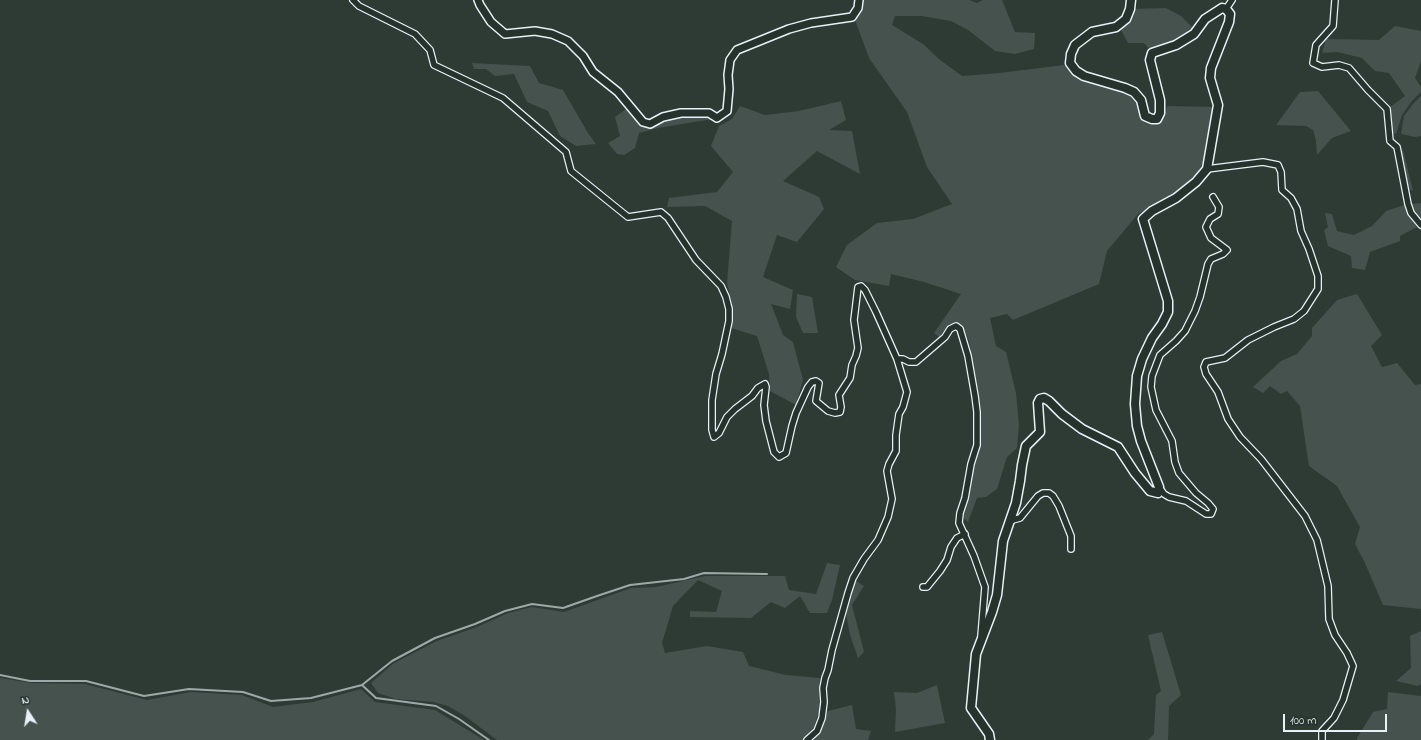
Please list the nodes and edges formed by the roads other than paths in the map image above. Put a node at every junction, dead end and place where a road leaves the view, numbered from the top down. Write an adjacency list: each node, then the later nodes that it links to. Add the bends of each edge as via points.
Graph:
1 (353, 0): 11 (street, via 358,6 415,34 430,50 434,64 503,98 566,152 571,171 628,217 661,212 668,218 696,260 721,286 729,309 729,321 712,400 714,437 719,433 727,417 765,384 766,421 774,452 779,457 786,453 796,413 812,382 819,383 816,401 828,412 840,412 839,395 850,378 858,348 854,320 858,287 861,286 870,299)
2 (478, 0): 3 (street, via 492,22 505,34 535,31 552,34 568,41 593,72 618,92 643,122 650,124 663,117 682,113 709,113 717,118 727,111 730,60 737,50 789,29 852,17 858,8)
3 (859, 0)
4 (1131, 0): 7 (main road, via 1126,19 1116,27 1092,32 1075,45 1070,63 1084,76 1134,92 1141,100 1146,116 1152,120 1157,119 1160,113 1160,100 1150,60 1152,53 1176,45 1194,34 1205,19 1222,8)
5 (1232, 0): 7 (street)
6 (1334, 0): 10 (street, via 1333,26 1316,45 1313,63 1322,67 1339,65 1349,68 1388,109 1390,141 1397,146 1411,213)
7 (1226, 9): 8 (main road, via 1230,14 1229,22 1211,68 1210,78 1218,105)
8 (1207, 169): 12 (main road, via 1176,198 1143,219 1168,301 1168,312 1142,359 1134,404 1141,441); 20 (street, via 1263,162 1278,165 1282,190 1297,209 1301,231 1318,276 1318,288 1304,311 1294,319 1248,340 1225,358 1206,362 1204,367 1218,392 1228,419 1305,516 1317,540 1328,586 1329,619 1353,666 1343,700 1334,718 1322,731)
9 (1213, 197): 12 (street, via 1219,207 1218,214 1210,219 1206,227 1211,238 1227,250 1211,259 1208,264 1195,311 1185,331 1160,355 1152,376 1151,387 1156,410 1172,441 1179,473 1213,509 1211,514 1206,514 1186,501 1169,497)
10 (1421, 225)
11 (897, 359): 14 (street, via 916,362 945,337 950,329 956,326 960,329 968,356 977,412 977,445 959,523); 18 (street, via 907,392 896,435 896,451 887,471 892,499 888,517 878,540 853,578 825,678 822,718 817,731)
12 (1160, 487): 13 (main road, via 1158,493 1150,491 1118,447 1082,428 1044,398 1038,403 1040,432 1026,446 1016,503)
13 (1009, 521): 15 (street, via 1020,518 1038,496 1049,493 1059,506 1071,536); 17 (main road, via 1003,541 997,595)
14 (965, 534): 16 (street, via 957,538 940,571 927,587); 17 (street, via 985,587)
15 (1071, 549)
16 (923, 587)
17 (980, 642): 19 (main road, via 976,654 971,708 989,734)
18 (807, 740)
19 (990, 740)
20 (1322, 740)

